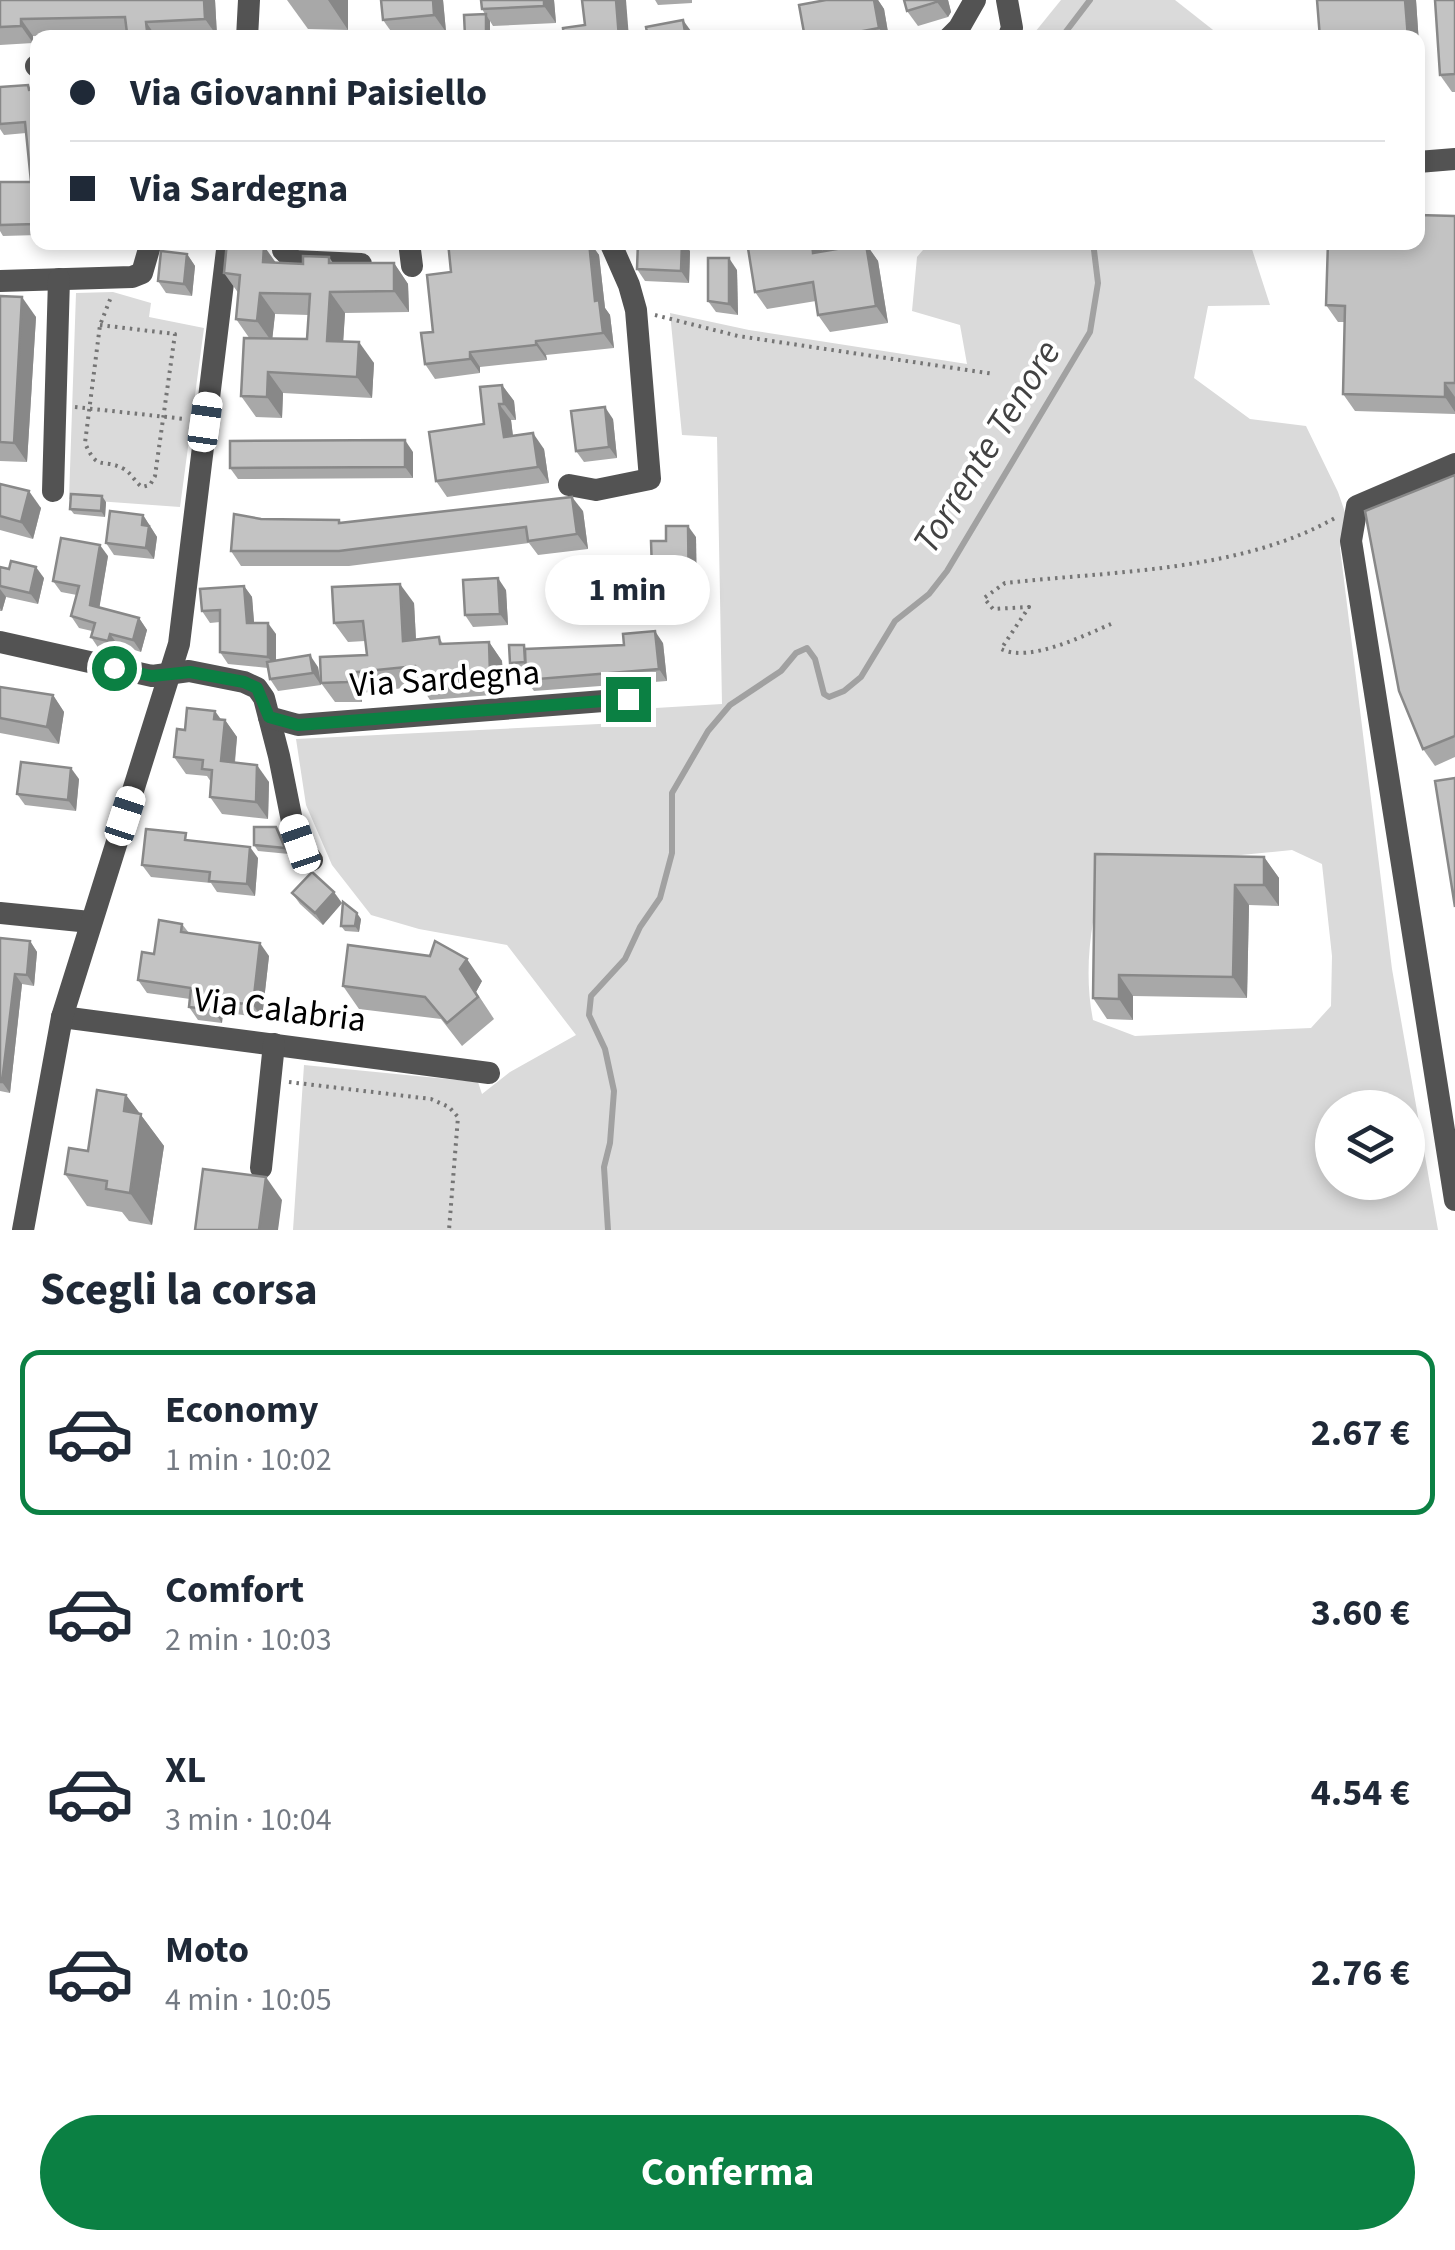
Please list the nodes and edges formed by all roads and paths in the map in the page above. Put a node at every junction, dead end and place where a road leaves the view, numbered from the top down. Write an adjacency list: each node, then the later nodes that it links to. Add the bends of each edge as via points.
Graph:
1 (249, 0): 4 (street)
2 (975, 0): 5 (street)
3 (1007, 0): 6 (street)
4 (247, 30)
5 (958, 30)
6 (1011, 30)
7 (1455, 159): 8 (street)
8 (1425, 161)
9 (149, 250): 14 (street, via 142,273)
10 (227, 250): 23 (street)
11 (284, 250): 13 (street, via 294,261)
12 (614, 250): 17 (street)
13 (361, 264)
14 (114, 278): 15 (street); 18 (path)
15 (59, 279): 16 (street); 20 (street)
16 (0, 281)
17 (636, 310): 19 (path, via 738,336); 25 (street, via 650,479 596,490)
18 (100, 325): 21 (path); 22 (path, via 175,334)
19 (994, 374)
20 (55, 404): 21 (path); 26 (street)
21 (90, 408): 22 (path); 22 (path, via 86,443 92,460 124,469 142,487 155,476)
22 (164, 417): 23 (path)
23 (205, 422): 30 (street)
24 (1455, 464): 27 (street)
25 (569, 485)
26 (53, 490)
27 (1357, 506): 28 (path, via 1299,538 1238,557 1005,582 984,598 992,609 1030,607 1001,649 1012,654); 41 (street, via 1351,541)
28 (1111, 624)
29 (0, 642): 30 (street, via 152,676)
30 (171, 674): 32 (street, via 244,682 257,688); 35 (street)
31 (628, 699): 32 (street, Via Sardegna, via 298,725)
32 (269, 717): 33 (street, via 292,821)
33 (312, 860)
34 (0, 913): 35 (street)
35 (90, 922): 36 (street)
36 (62, 1017): 37 (street, Via Calabria); 42 (street)
37 (274, 1044): 38 (street, Via Calabria); 39 (street)
38 (489, 1072)
39 (270, 1080): 40 (street); 43 (path, via 430,1099 449,1107 458,1117)
40 (262, 1168)
41 (1455, 1200)
42 (23, 1230)
43 (450, 1230)

